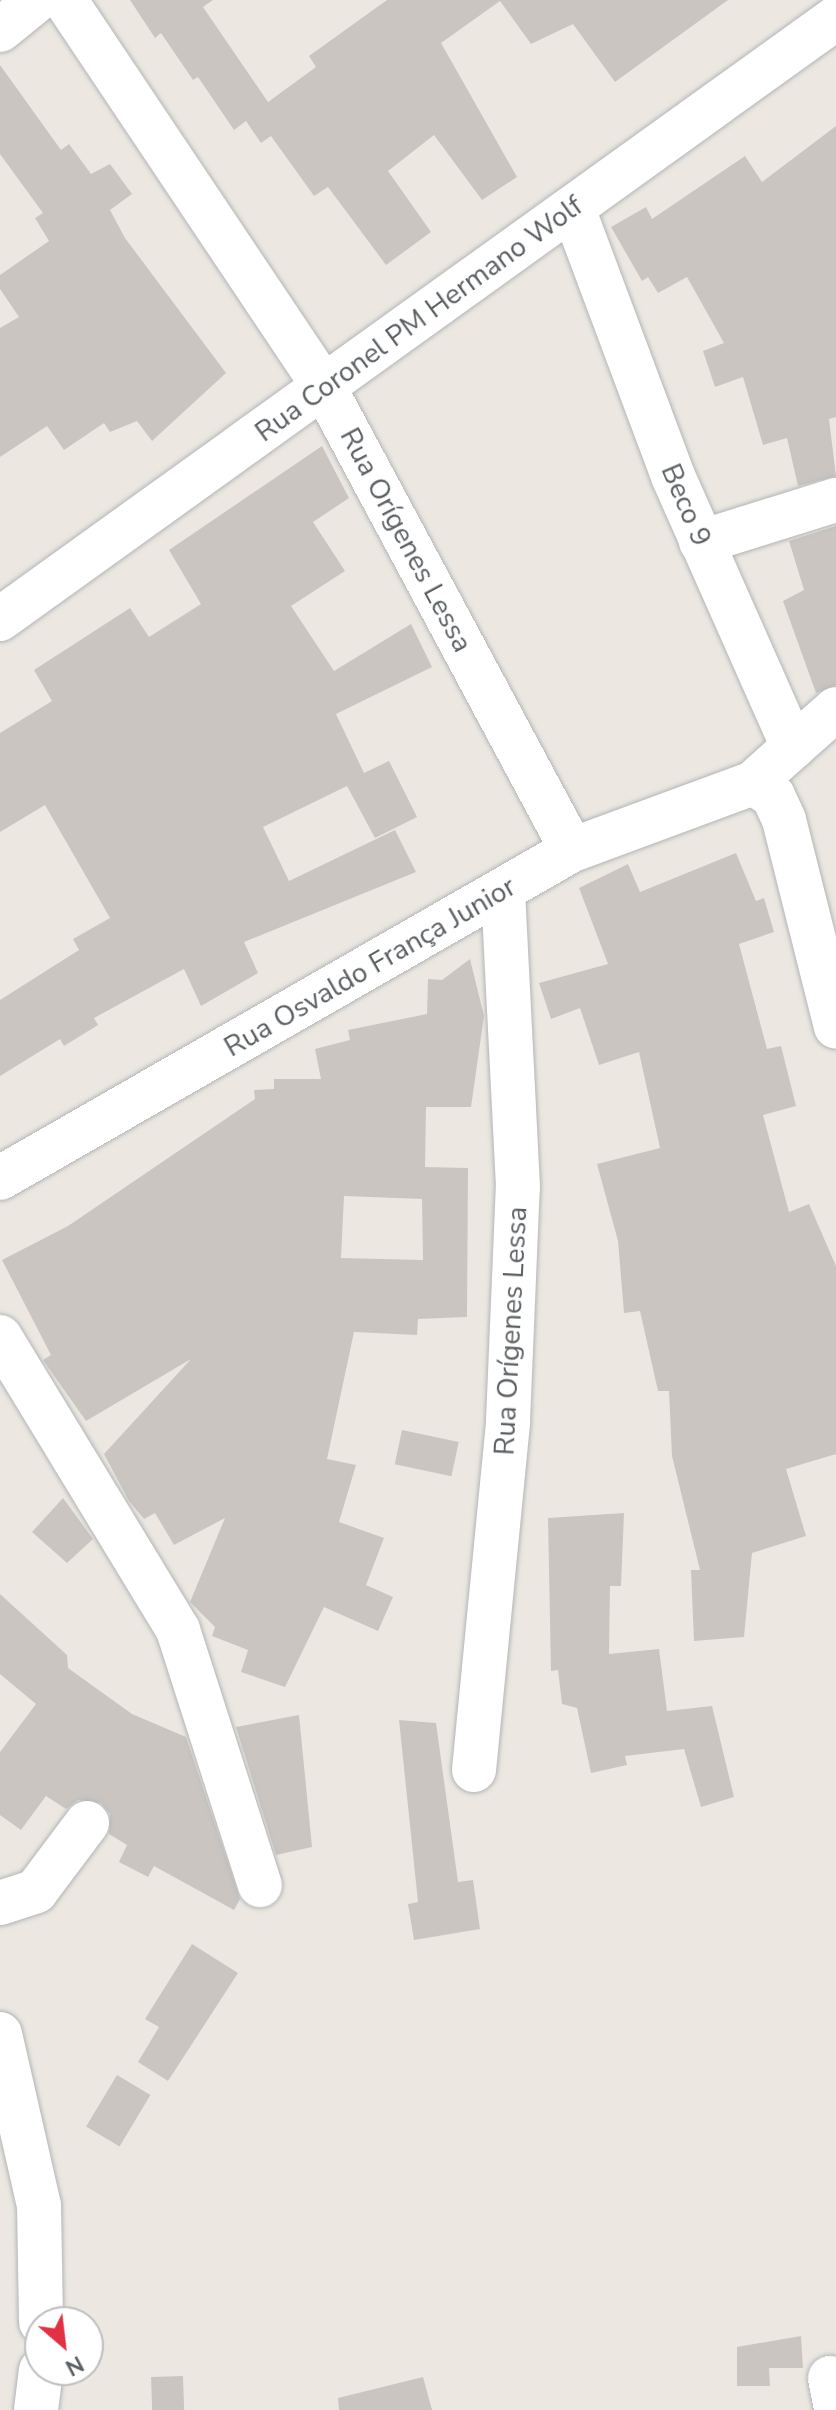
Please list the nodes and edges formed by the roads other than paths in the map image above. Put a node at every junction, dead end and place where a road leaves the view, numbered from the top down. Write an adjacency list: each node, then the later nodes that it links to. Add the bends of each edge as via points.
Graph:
1 (37, 0): 4 (street)
2 (65, 0): 6 (street, Rua Orígenes Lessa)
3 (836, 18): 5 (street, Rua Coronel PM Hermano Wolf)
4 (0, 30)
5 (573, 208): 6 (street, Rua Coronel PM Hermano Wolf); 8 (street, Beco 9)
6 (325, 389): 9 (street, Rua Coronel PM Hermano Wolf); 13 (street, Rua Orígenes Lessa)
7 (836, 500): 8 (street)
8 (701, 542): 11 (street, Beco 9)
9 (0, 619)
10 (836, 709): 11 (street)
11 (793, 747): 12 (street)
12 (753, 783): 13 (street, Rua Osvaldo França Junior); 15 (street, via 773,796 784,820)
13 (572, 850): 14 (street, Rua Osvaldo França Junior)
14 (503, 891): 16 (street, Rua Osvaldo França Junior); 18 (street, Rua Orígenes Lessa, via 518,1187 508,1421)
15 (836, 1027)
16 (0, 1178)
17 (0, 1337): 20 (street, via 178,1630)
18 (474, 1770)
19 (87, 1823): 21 (street, via 36,1891)
20 (260, 1885)
21 (0, 1903)
22 (0, 2034): 23 (street, via 39,2205)
23 (41, 2306)
24 (39, 2386): 25 (street)
25 (36, 2410)

